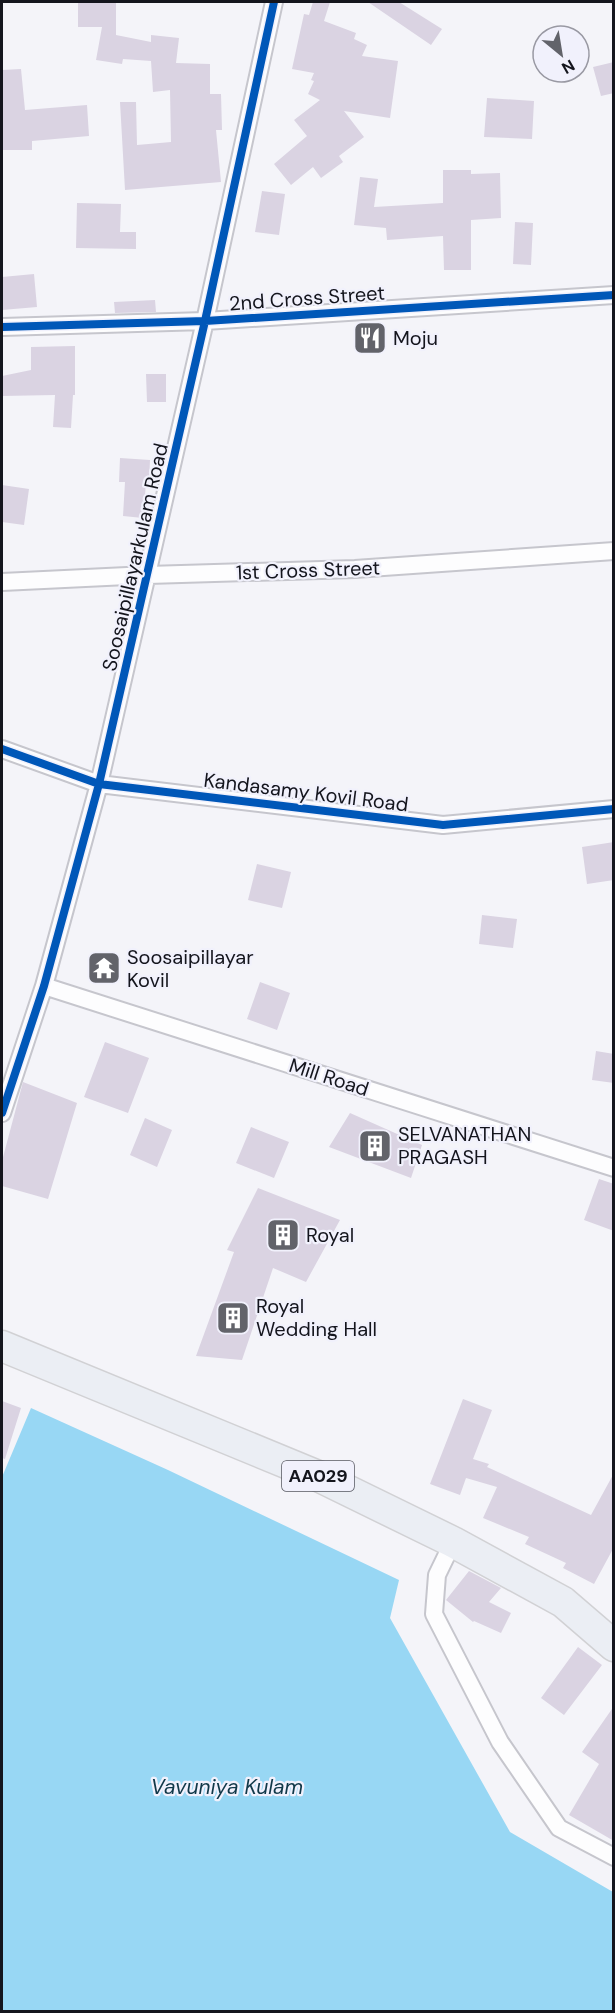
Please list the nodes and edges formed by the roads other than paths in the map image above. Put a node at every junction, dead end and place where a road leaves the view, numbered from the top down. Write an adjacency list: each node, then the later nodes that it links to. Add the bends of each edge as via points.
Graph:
1 (274, 2): 3 (street, Soosaipillayarkulam Road)
2 (614, 295): 3 (street, 2nd Cross Street)
3 (205, 321): 4 (street, 2nd Cross Street); 6 (street, Soosaipillayarkulam Road)
4 (2, 327)
5 (614, 551): 6 (street, 1st Cross Street, via 355,569)
6 (148, 575): 7 (street, 1st Cross Street); 9 (street, Soosaipillayarkulam Road)
7 (2, 582)
8 (2, 749): 9 (street, Kandasamy Kovil Road)
9 (99, 784): 10 (street, Kandasamy Kovil Road, via 443,825); 11 (street, Soosaipillayarkulam Road)
10 (614, 809)
11 (44, 986): 12 (street, Soosaipillayarkulam Road); 13 (street, Mill Road)
12 (2, 1113)
13 (614, 1168)
14 (2, 1346): 15 (highway, AA029, via 318,1476)
15 (453, 1542): 16 (highway, AA029, via 563,1602); 17 (street, via 437,1575 434,1614 500,1742 559,1828)
16 (614, 1646)
17 (614, 1857)

